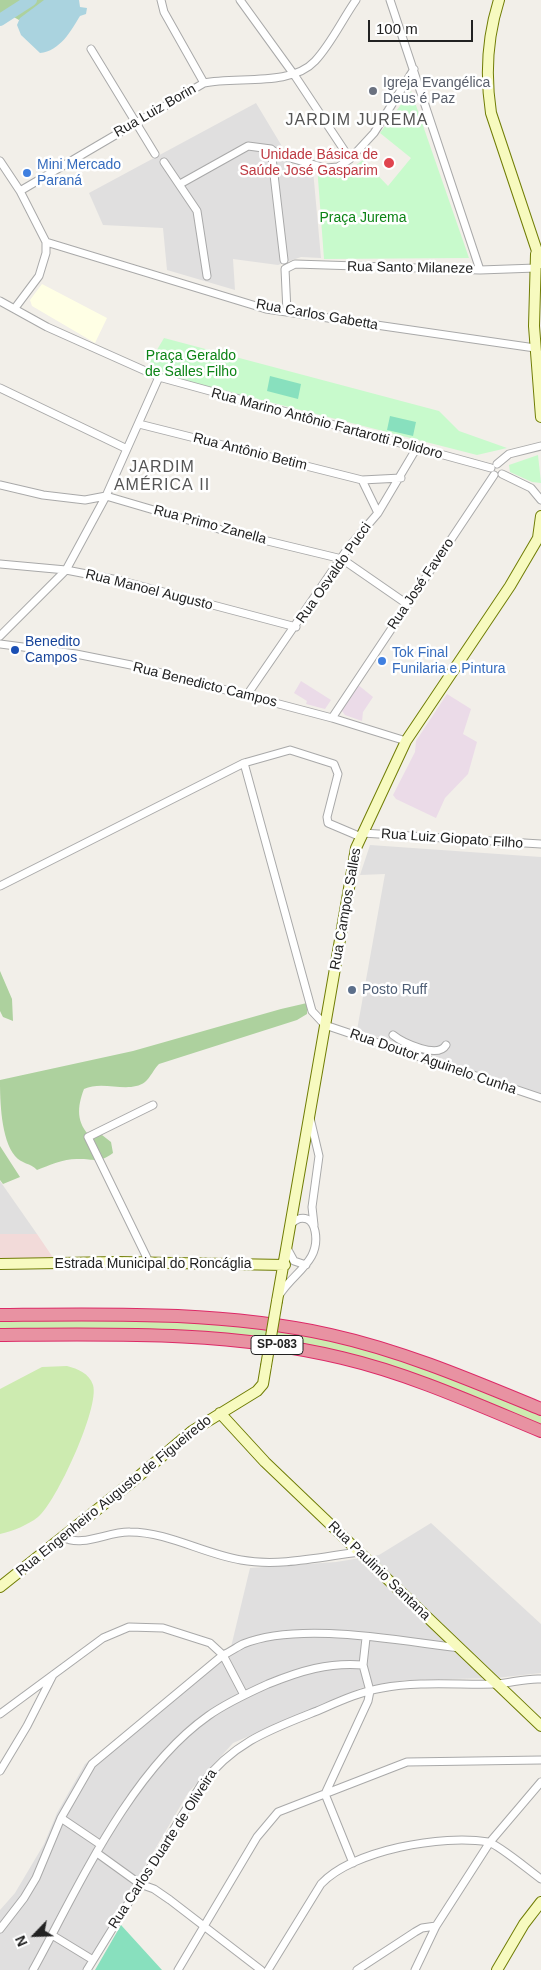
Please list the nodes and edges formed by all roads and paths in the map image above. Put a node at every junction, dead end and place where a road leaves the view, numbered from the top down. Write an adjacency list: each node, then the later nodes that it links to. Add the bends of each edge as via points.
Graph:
1 (161, 0): 9 (street, via 164,12)
2 (240, 0): 8 (street)
3 (356, 0): 8 (street, via 316,60)
4 (390, 0): 7 (street)
5 (498, 0): 19 (main road, via 490,28 488,93 491,113)
6 (91, 49): 10 (street)
7 (414, 69): 13 (street, via 374,133); 22 (street)
8 (295, 76): 9 (street, Rua Luiz Borin, via 221,79); 13 (street)
9 (204, 83): 10 (street, Rua Luiz Borin)
10 (136, 123): 12 (street); 17 (street, Rua Luiz Borin)
11 (271, 149): 13 (street, via 279,155 332,169); 16 (street, via 248,146); 20 (street)
12 (155, 154)
13 (350, 159)
14 (0, 161): 17 (street)
15 (164, 162): 16 (street)
16 (180, 184): 23 (street, via 200,218)
17 (20, 191): 18 (street)
18 (46, 242): 25 (street, via 39,276); 26 (street, Rua Carlos Gabetta, via 266,309)
19 (537, 246): 21 (main road)
20 (284, 260)
21 (539, 269): 22 (street, Rua Santo Milaneze); 27 (main road)
22 (480, 270): 26 (street, Rua Santo Milaneze, via 295,264 285,269)
23 (207, 276)
24 (0, 300): 25 (street, Rua Marino Antônio Fartarotti Polidoro)
25 (15, 308): 28 (street, Rua Marino Antônio Fartarotti Polidoro)
26 (287, 312): 27 (street, Rua Carlos Gabetta)
27 (535, 348): 30 (main road)
28 (159, 378): 31 (street); 34 (street, Rua Marino Antônio Fartarotti Polidoro)
29 (0, 388): 33 (street)
30 (541, 417)
31 (139, 424): 33 (street); 38 (street, Rua Antônio Betim)
32 (541, 446): 35 (street, Rua José Favero, via 509,454)
33 (125, 448): 42 (street)
34 (416, 449): 35 (street, Rua Marino Antônio Fartarotti Polidoro); 37 (street, Rua Osvaldo Pucci)
35 (494, 469): 36 (street); 36 (street, via 503,468); 50 (street, Rua José Favero)
36 (502, 474): 41 (street)
37 (400, 478): 38 (street, Rua Antônio Betim); 44 (street, Rua Osvaldo Pucci)
38 (362, 480): 44 (street)
39 (2, 485): 42 (street, Rua Primo Zanella, via 43,495 85,500)
40 (541, 486): 41 (street)
41 (531, 488): 43 (street)
42 (106, 496): 47 (street, Rua Primo Zanella, via 222,530); 49 (street)
43 (541, 500)
44 (378, 513): 47 (street, Rua Osvaldo Pucci)
45 (541, 516): 46 (main road)
46 (539, 536): 56 (main road, Rua Campos Salles, via 510,586)
47 (342, 559): 50 (street, Rua Primo Zanella); 51 (street, Rua Osvaldo Pucci)
48 (0, 564): 49 (street, Rua Manoel Augusto)
49 (66, 570): 51 (street, Rua Manoel Augusto, via 118,580); 52 (street)
50 (407, 604): 55 (street, Rua José Favero)
51 (296, 627): 54 (street, Rua Osvaldo Pucci)
52 (0, 636)
53 (0, 644): 54 (street, Rua Benedicto Campos, via 85,656)
54 (248, 695): 55 (street, Rua Benedicto Campos)
55 (332, 718): 56 (street, Rua Benedicto Campos)
56 (406, 741): 58 (main road, Rua Campos Salles)
57 (244, 763): 58 (street, via 290,750 334,764 338,774 328,823); 60 (street); 61 (street, via 312,1011)
58 (362, 835): 59 (street, Rua Luiz Giopato Filho); 61 (main road, Rua Campos Salles, via 356,848)
59 (541, 844)
60 (0, 886)
61 (325, 1025): 64 (street, Rua Doutor Aguinelo Cunha); 66 (main road, Rua Campos Salles)
62 (393, 1035): 63 (street, via 435,1053)
63 (446, 1045)
64 (541, 1098)
65 (154, 1105): 71 (street, via 88,1137)
66 (310, 1117): 67 (main road, Rua Campos Salles); 68 (street, via 319,1156 312,1207)
67 (292, 1222): 68 (street, via 305,1218); 69 (main road, Rua Campos Salles)
68 (314, 1226): 73 (street, via 315,1253)
69 (288, 1249): 72 (main road, Rua Campos Salles); 73 (street, via 294,1261)
70 (0, 1264): 71 (main road, Estrada Municipal do Roncáglia)
71 (150, 1264): 72 (main road, Estrada Municipal do Roncáglia)
72 (285, 1265): 73 (street, Estrada Municipal do Roncáglia); 74 (main road, Rua Campos Salles)
73 (306, 1265): 74 (street, via 290,1280)
74 (278, 1300): 78 (main road, Rua Engenheiro Augusto de Figueiredo, bridge, via 263,1384)
75 (0, 1315): 77 (highway, SP-083, via 174,1315 285,1327 381,1349)
76 (0, 1335): 79 (highway, SP-083, via 164,1334 278,1345 344,1358 387,1371)
77 (541, 1408)
78 (220, 1413): 80 (main road, Rua Engenheiro Augusto de Figueiredo, via 184,1437); 81 (main road, Rua Paulinio Santana, via 265,1462)
79 (541, 1432)
80 (63, 1537): 81 (street, via 77,1542 108,1534 144,1533 259,1563); 82 (main road, Rua Engenheiro Augusto de Figueiredo)
81 (359, 1552): 84 (main road, Rua Paulinio Santana)
82 (0, 1587)
83 (366, 1638): 84 (street); 85 (street, via 280,1635 244,1644); 86 (street)
84 (460, 1648): 89 (main road, Rua Paulinio Santana)
85 (223, 1655): 87 (street, via 210,1643 191,1636 163,1628 129,1627 103,1638); 92 (street); 100 (street, via 96,1760)
86 (363, 1665): 91 (street); 92 (street, via 333,1665 304,1670)
87 (54, 1673): 90 (street); 93 (street)
88 (541, 1679): 89 (street, Rua Carlos Duarte de Oliveira)
89 (498, 1684): 91 (street, Rua Carlos Duarte de Oliveira, via 397,1686); 95 (main road, Rua Paulinio Santana)
90 (32, 1690): 93 (street); 94 (street)
91 (370, 1691): 99 (street, via 366,1708); 106 (street, Rua Carlos Duarte de Oliveira, via 259,1734 226,1756 201,1785)
92 (244, 1695): 102 (street, via 208,1715 177,1743 134,1793)
93 (39, 1703): 97 (street)
94 (0, 1714)
95 (541, 1726)
96 (541, 1760): 99 (street, via 407,1762)
97 (0, 1771)
98 (541, 1782): 101 (street)
99 (326, 1794): 104 (street); 108 (street, via 288,1806 269,1821)
100 (61, 1818): 102 (street); 110 (street, via 36,1878)
101 (490, 1842): 104 (street, via 412,1844); 105 (street); 109 (street)
102 (101, 1845): 103 (street)
103 (97, 1853): 106 (street); 111 (street)
104 (353, 1863): 117 (street, via 328,1876 321,1884)
105 (541, 1879)
106 (140, 1884): 108 (street, via 154,1889); 112 (street, Rua Carlos Duarte de Oliveira)
107 (541, 1902): 120 (main road)
108 (203, 1926): 115 (street); 116 (street)
109 (436, 1926): 118 (street, via 422,1928); 119 (street)
110 (0, 1929)
111 (52, 1935): 112 (street); 113 (street)
112 (93, 1960): 114 (street, Rua Carlos Duarte de Oliveira)
113 (33, 1970)
114 (87, 1970)
115 (178, 1970)
116 (261, 1970)
117 (268, 1970)
118 (357, 1970)
119 (415, 1970)
120 (497, 1970)

